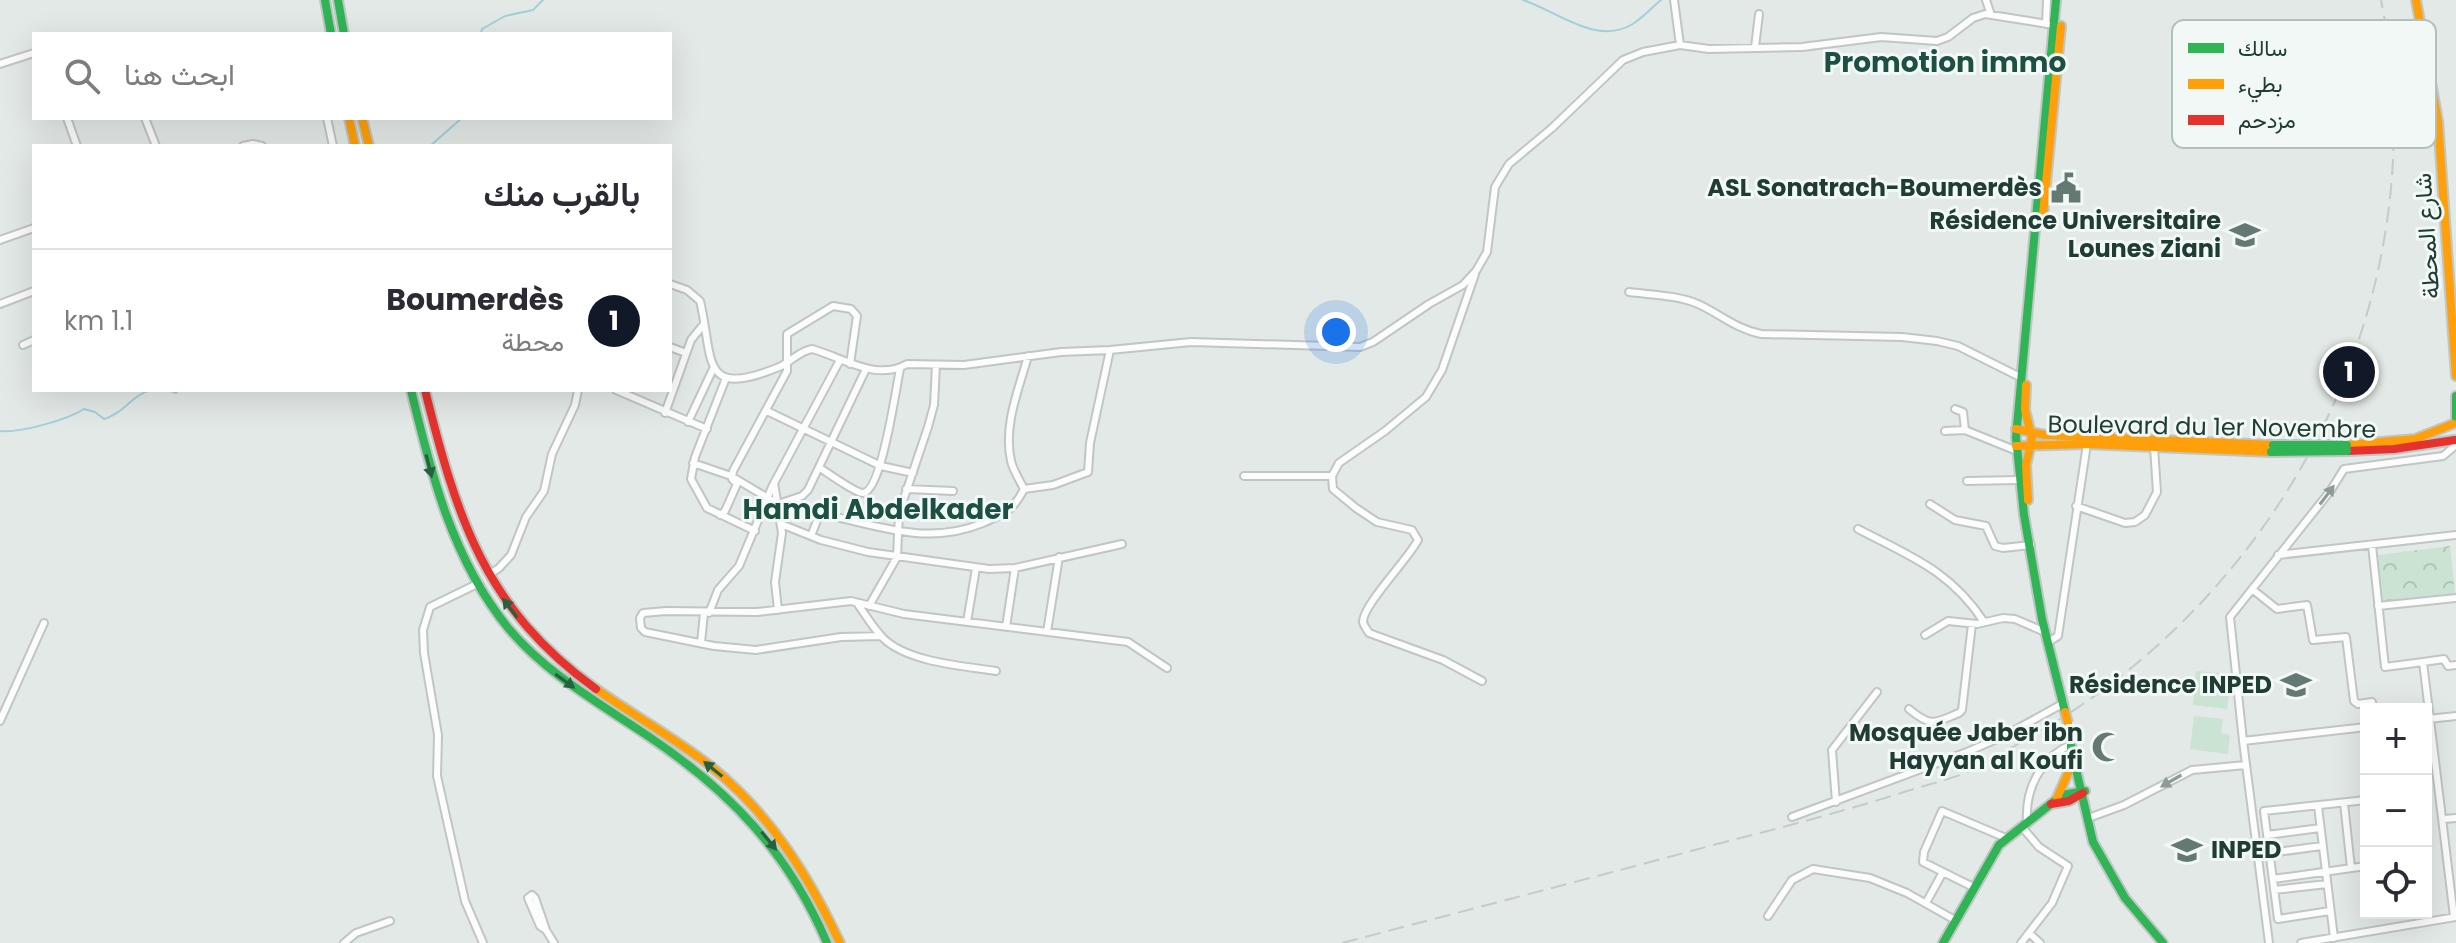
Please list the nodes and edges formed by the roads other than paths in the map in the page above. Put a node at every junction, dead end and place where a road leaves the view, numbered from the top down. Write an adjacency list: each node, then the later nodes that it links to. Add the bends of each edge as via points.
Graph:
1 (325, 0): 12 (main road)
2 (338, 0): 13 (main road)
3 (1674, 0): 14 (street)
4 (1986, 0): 9 (street)
5 (2047, 0): 11 (street)
6 (2059, 0): 11 (main road)
7 (2416, 0): 10 (main road, شارع المحطة)
8 (1759, 14): 15 (street)
9 (1991, 15): 11 (street); 15 (street, via 1973,18 1937,41 1881,37)
10 (2420, 20)
11 (2054, 25): 52 (main road); 69 (main road, via 2026,377 2025,410)
12 (331, 32)
13 (344, 32)
14 (1680, 45): 15 (street); 31 (street, via 1623,60 1509,164 1495,187 1487,252)
15 (1755, 47)
16 (32, 54): 17 (street)
17 (0, 64)
18 (2436, 110): 51 (main road, شارع المحطة)
19 (68, 120): 24 (street)
20 (146, 120): 25 (street)
21 (327, 120): 26 (street)
22 (349, 120): 27 (main road)
23 (362, 120): 28 (main road)
24 (76, 144)
25 (155, 144)
26 (333, 144)
27 (355, 144)
28 (368, 144)
29 (32, 229): 30 (street)
30 (0, 240)
31 (1476, 271): 40 (street, via 1463,285 1360,347 1191,342); 83 (street, via 1442,370 1426,397 1339,463)
32 (672, 285): 36 (street, via 700,301)
33 (32, 292): 35 (street)
34 (1629, 292): 52 (street, via 1677,297 1743,331 1761,334 1937,341)
35 (0, 304)
36 (704, 324): 41 (street); 48 (street)
37 (32, 341): 38 (street)
38 (23, 345)
39 (672, 348): 41 (street)
40 (1110, 350): 42 (street); 89 (street, via 1088,472)
41 (686, 353): 61 (street)
42 (1028, 356): 46 (street); 89 (street, via 1010,432 1011,462)
43 (840, 360): 44 (street, via 812,349); 45 (street); 65 (street)
44 (789, 362): 45 (street, via 789,332 837,306 857,313); 47 (street)
45 (850, 364): 49 (street)
46 (936, 365): 50 (street, via 907,364); 81 (street, via 934,405)
47 (784, 368): 53 (street, via 737,381); 60 (street)
48 (713, 369): 53 (street); 62 (street)
49 (866, 369): 50 (street); 71 (street)
50 (900, 369): 79 (street)
51 (2456, 376)
52 (2020, 377): 66 (main road)
53 (726, 378): 64 (street)
54 (412, 392): 114 (main road, one-way to 114, via 435,486)
55 (426, 392): 113 (main road, via 449,482)
56 (578, 392): 113 (street, via 552,454 544,491 526,517 511,555)
57 (620, 392): 61 (street)
58 (2456, 396): 63 (main road)
59 (1955, 409): 67 (street, via 1963,412)
60 (767, 411): 65 (street); 84 (street)
61 (665, 413): 62 (street)
62 (688, 422): 64 (street)
63 (2455, 422): 70 (main road, via 2451,432); 77 (main road, Boulevard du 1er Novembre, via 2438,434 2410,441)
64 (707, 429): 78 (street)
65 (803, 429): 71 (street); 87 (street)
66 (2016, 429): 69 (main road, Boulevard du 1er Novembre); 75 (main road)
67 (1965, 430): 68 (street); 75 (street)
68 (1945, 431)
69 (2031, 431): 73 (main road); 76 (main road, Boulevard du 1er Novembre)
70 (2456, 442): 77 (main road, Boulevard du 1er Novembre); 108 (street, one-way to 70, via 2344,469 2443,456)
71 (832, 443): 79 (street); 80 (street)
72 (2087, 444): 73 (main road, Boulevard du 1er Novembre); 74 (main road, Boulevard du 1er Novembre); 95 (street)
73 (2031, 446): 75 (main road, Boulevard du 1er Novembre); 104 (main road, via 2026,474)
74 (2154, 447): 76 (main road, Boulevard du 1er Novembre); 95 (street, via 2157,492 2145,515 2125,523)
75 (2017, 448): 85 (main road)
76 (2272, 448): 77 (main road, Boulevard du 1er Novembre, bridge)
77 (2347, 448)
78 (693, 463): 84 (street); 97 (street, via 690,473 702,503)
79 (881, 466): 80 (street, via 870,490 863,493); 81 (street)
80 (820, 468): 92 (street, via 808,490)
81 (913, 473): 88 (street)
82 (1244, 476): 83 (street)
83 (1332, 476): 137 (street, via 1333,489 1356,508 1377,522 1412,530 1418,540 1371,603 1365,628)
84 (733, 478): 91 (street); 97 (street, via 737,484)
85 (2019, 480): 86 (street); 104 (main road)
86 (1967, 481)
87 (774, 483): 91 (street); 93 (street)
88 (906, 489): 90 (street); 101 (street)
89 (1024, 489): 101 (street, via 1016,506 968,529 939,535)
90 (953, 491)
91 (768, 497): 93 (street); 100 (street)
92 (795, 499): 93 (street); 96 (street)
93 (778, 504): 98 (street)
94 (1930, 504): 104 (street, via 1955,520 1986,526 1995,546)
95 (2076, 506): 132 (street, via 2058,636)
96 (820, 513): 101 (street); 103 (street)
97 (720, 515): 100 (street)
98 (781, 524): 103 (street); 120 (street)
99 (1858, 529): 123 (street, via 1940,573)
100 (755, 531): 121 (street)
101 (897, 532): 109 (street)
102 (2456, 535): 105 (street); 107 (street)
103 (811, 536): 109 (street)
104 (2030, 540): 128 (main road)
105 (2456, 542)
106 (1122, 544): 110 (street)
107 (2372, 545): 108 (street); 119 (street)
108 (2278, 555): 115 (street)
109 (897, 557): 111 (street); 118 (street)
110 (1059, 557): 112 (street); 127 (street)
111 (976, 568): 112 (street); 122 (street)
112 (1015, 568): 126 (street)
113 (488, 575): 192 (main road, one-way to 113, via 801,866 757,810 709,765 559,659 525,627)
114 (477, 584): 189 (street, via 430,607 423,630 436,713 437,776 465,901); 191 (main road, one-way to 191, via 510,631 552,671 687,762 744,812 800,884)
115 (2252, 589): 140 (street, via 2277,609 2307,605 2313,640 2346,637 2354,701); 148 (street, via 2230,617)
116 (2456, 598): 119 (street)
117 (857, 603): 118 (street); 120 (street); 130 (street)
118 (869, 606): 122 (street)
119 (2378, 606): 133 (street, via 2385,667)
120 (778, 610): 121 (street)
121 (707, 613): 131 (street); 131 (street, via 666,611 643,613 640,618 645,632)
122 (967, 622): 126 (street)
123 (1984, 622): 125 (street); 128 (street, via 2015,619)
124 (44, 623): 145 (street)
125 (1972, 624): 129 (street, via 1948,621); 142 (street, via 1962,710 1931,724)
126 (1006, 627): 127 (street)
127 (1047, 632): 135 (street, via 1128,642)
128 (2045, 632): 132 (main road)
129 (1925, 635)
130 (881, 636): 131 (street, via 762,650); 136 (street, via 920,657)
131 (701, 643)
132 (2047, 643): 141 (main road)
133 (2423, 662): 134 (street, via 2444,659 2448,666); 139 (street)
134 (2456, 665)
135 (1167, 668)
136 (996, 671)
137 (1482, 681)
138 (1877, 692): 156 (street, via 1832,750)
139 (2427, 703)
140 (2360, 704)
141 (2064, 708): 147 (main road, bridge); 156 (street)
142 (1909, 709)
143 (2456, 716): 144 (street)
144 (2432, 719)
145 (0, 721)
146 (2360, 728): 148 (street)
147 (2070, 740): 150 (main road); 152 (main road, via 2074,738); 163 (street, via 2037,774)
148 (2243, 741): 151 (street)
149 (2432, 744): 162 (street)
150 (2073, 761): 152 (main road); 153 (main road)
151 (2246, 765): 159 (street, one-way to 159, via 2192,770 2124,805); 197 (street)
152 (2082, 792): 153 (main road, via 2067,792); 154 (main road); 159 (main road)
153 (2054, 801): 154 (main road); 163 (main road)
154 (2069, 801): 159 (main road)
155 (2360, 801): 157 (street)
156 (1836, 802): 160 (street)
157 (2344, 803): 158 (street); 172 (street)
158 (2318, 806): 164 (street); 165 (street, via 2264,811)
159 (2088, 815): 196 (main road, via 2097,846 2125,898)
160 (1792, 817)
161 (2456, 818): 162 (street)
162 (2444, 819): 169 (street)
163 (2022, 826): 166 (main road); 186 (street, via 2039,847 2068,866 2052,903); 193 (main road, via 1991,864)
164 (2320, 828): 165 (street); 168 (street)
165 (2267, 835): 170 (street)
166 (2006, 838): 174 (street, via 1942,811 1923,862); 177 (main road)
167 (2456, 844): 169 (street)
168 (2322, 846): 170 (street); 173 (street)
169 (2447, 846): 182 (street)
170 (2270, 853): 175 (street)
171 (2360, 867): 172 (street)
172 (2351, 868): 173 (street)
173 (2325, 871): 175 (street); 176 (street)
174 (1943, 872): 177 (street); 179 (street)
175 (2273, 879): 178 (street)
176 (2327, 884): 178 (street); 180 (street)
177 (1973, 887): 183 (main road)
178 (2274, 890): 180 (street, via 2278,919)
179 (1926, 903): 181 (street, via 1870,878 1813,869 1792,880); 183 (street)
180 (2330, 911): 187 (street)
181 (1768, 916)
182 (2455, 917): 187 (street)
183 (1955, 920): 193 (main road)
184 (390, 921): 188 (street)
185 (546, 930): 185 (street, via 534,896 530,895 539,924); 190 (street)
186 (2029, 933): 194 (street); 195 (street)
187 (2334, 938): 198 (street)
188 (344, 943)
189 (483, 943)
190 (554, 943)
191 (827, 943)
192 (840, 943)
193 (1946, 943)
194 (2021, 943)
195 (2040, 943)
196 (2163, 943)
197 (2269, 943)
198 (2301, 943)

